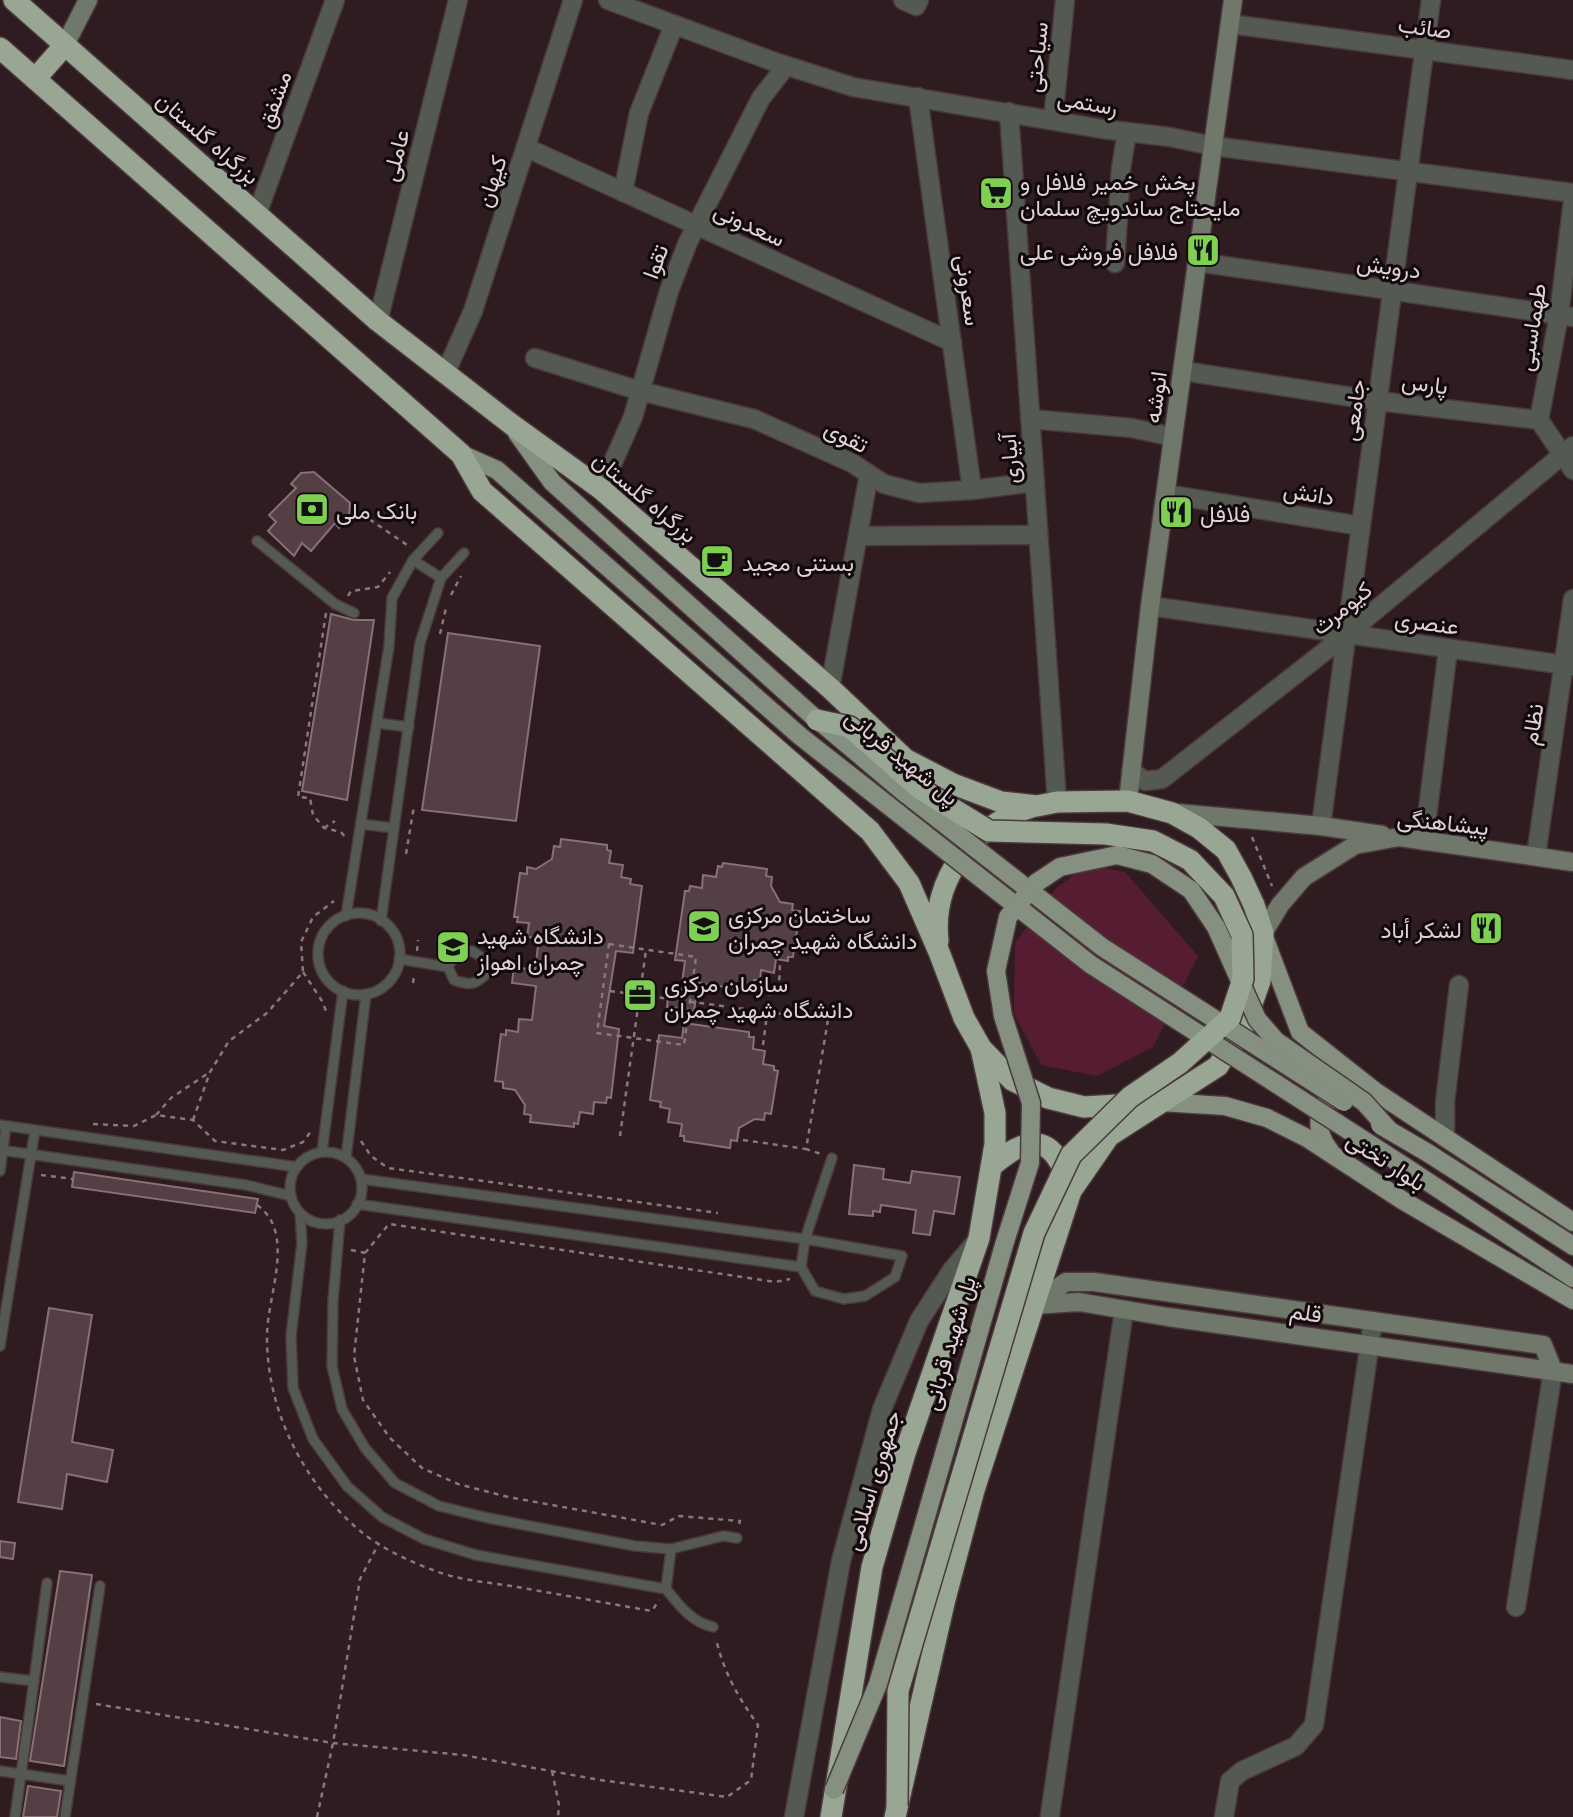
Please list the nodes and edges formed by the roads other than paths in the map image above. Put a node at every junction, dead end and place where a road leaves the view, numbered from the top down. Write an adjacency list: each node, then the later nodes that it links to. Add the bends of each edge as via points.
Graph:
1 (14, 0): 14 (highway, بزرگراه گلستان)
2 (88, 0): 14 (street)
3 (335, 0): 30 (street, مشفق)
4 (458, 0): 36 (street, عاملی)
5 (573, 0): 25 (street, کیهان)
6 (608, 0): 13 (street, رستمی)
7 (903, 0): 8 (street, via 915,6)
8 (919, 0)
9 (1065, 0): 22 (street, سیاحتی)
10 (1233, 0): 12 (street, انوشه)
11 (1431, 0): 16 (street, جامعی)
12 (1230, 24): 16 (street, صائب); 24 (street, انوشه)
13 (674, 25): 17 (street, رستمی); 27 (street, via 639,113)
14 (65, 45): 19 (highway); 30 (highway, بزرگراه گلستان)
15 (0, 48): 19 (highway)
16 (1424, 51): 18 (street, صائب); 26 (street, جامعی)
17 (786, 66): 20 (street, رستمی, via 853,87); 31 (street, تقوا, via 761,98)
18 (1573, 70)
19 (35, 79): 48 (highway)
20 (918, 97): 21 (street, رستمی); 37 (street, سعرونی)
21 (1009, 112): 22 (street, رستمی); 43 (street, آبیاری)
22 (1053, 120): 23 (street, رستمی)
23 (1127, 132): 24 (street, رستمی); 33 (street)
24 (1213, 146): 26 (street, رستمی); 32 (street, انوشه)
25 (527, 148): 27 (street, سعدونی); 40 (street, کیهان, via 474,311)
26 (1408, 172): 28 (street, رستمی); 34 (street, جامعی)
27 (623, 192): 31 (street, سعدونی)
28 (1573, 194)
29 (1573, 200): 35 (street, طهماسبی)
30 (257, 215): 36 (highway, بزرگراه گلستان)
31 (696, 225): 37 (street, سعدونی); 41 (street, تقوا, via 669,290)
32 (1197, 262): 34 (street, درویش); 39 (street, انوشه)
33 (1115, 263)
34 (1392, 291): 35 (street, درویش); 42 (street, جامعی)
35 (1566, 316): 44 (street, طهماسبی)
36 (378, 321): 40 (highway, بزرگراه گلستان)
37 (952, 342): 53 (street, سعرونی)
38 (535, 358): 41 (street, تقوی)
39 (1182, 371): 42 (street, پارس); 46 (street, انوشه)
40 (445, 374): 45 (highway, بزرگراه گلستان)
41 (640, 391): 50 (street, تقوی, via 754,419); 52 (street, تقوا)
42 (1378, 401): 44 (street, پارس); 55 (street, جامعی)
43 (1030, 419): 46 (street); 51 (street, آبیاری)
44 (1539, 420): 47 (street)
45 (511, 424): 52 (highway, بزرگراه گلستان); 70 (main road, via 552,482)
46 (1173, 437): 54 (street, انوشه)
47 (1567, 450): 49 (street); 66 (street, کیومرث)
48 (461, 454): 87 (highway, via 482,491 870,831 909,883); 120 (main road, پل شهید قربانی, bridge, via 497,470 800,737 1090,964)
49 (1573, 470)
50 (869, 474): 53 (street, تقوی, via 884,484 919,492); 58 (street)
51 (1035, 482): 53 (street, تقوی); 57 (street, آبیاری)
52 (601, 489): 69 (highway, بزرگراه گلستان)
53 (972, 490)
54 (1166, 494): 55 (street, دانش); 64 (street, انوشه)
55 (1361, 526): 66 (street, جامعی)
56 (438, 533): 61 (lane)
57 (1038, 535): 58 (street); 75 (street, آبیاری)
58 (858, 536): 69 (street)
59 (257, 541): 65 (lane, via 340,607)
60 (464, 552): 62 (lane)
61 (413, 560): 62 (lane); 71 (lane, via 392,598)
62 (441, 578): 72 (lane, via 420,643)
63 (1573, 599): 68 (street, نظام)
64 (1150, 606): 66 (street, عنصری); 73 (street, انوشه)
65 (354, 613)
66 (1347, 634): 67 (street, عنصری); 73 (street, کیومرث, via 1161,779 1145,781); 78 (street, جامعی)
67 (1448, 649): 68 (street, عنصری); 81 (street)
68 (1569, 666): 82 (street, نظام)
69 (830, 688): 75 (highway, بزرگراه گلستان, via 905,759 953,785 1001,802)
70 (817, 720): 98 (main road, پل شهید قربانی, bridge, via 1102,947); 142 (highway, پل شهید قربانی, bridge, via 850,727 919,788 989,831 1106,834 1153,841 1190,860 1224,896 1242,935 1243,979 1230,1018 1180,1063 1130,1097 1071,1155 1034,1233 898,1691)
71 (377, 723): 72 (lane); 77 (lane)
72 (408, 727): 79 (lane)
73 (1130, 771): 74 (street, انوشه)
74 (1128, 801): 75 (highway, بزرگراه گلستان); 76 (highway, بزرگراه گلستان)
75 (1047, 804): 87 (highway, via 992,825 958,860 940,904)
76 (1172, 813): 78 (street); 86 (highway, بزرگراه گلستان, via 1226,850)
77 (361, 824): 79 (lane); 84 (lane)
78 (1321, 826): 80 (street)
79 (394, 828): 85 (lane)
80 (1399, 837): 81 (street, پیشاهنگی); 86 (street, پیشاهنگی, via 1355,845 1304,877)
81 (1424, 841): 82 (street, پیشاهنگی)
82 (1536, 856): 83 (street, پیشاهنگی)
83 (1573, 862)
84 (346, 916): 85 (lane, via 372,915); 91 (lane, via 334,921 321,936 317,956 323,975)
85 (381, 921): 88 (lane, via 398,943)
86 (1263, 933): 94 (main road, via 1300,1032); 95 (highway, via 1259,981 1244,1026 1218,1066)
87 (939, 952): 93 (highway, via 964,1018)
88 (399, 959): 89 (lane); 92 (lane, via 390,981)
89 (447, 967): 89 (lane, via 454,980 467,985 486,974 483,958 472,951 451,959)
90 (1459, 985): 99 (street)
91 (343, 991): 92 (lane); 101 (lane)
92 (366, 994): 104 (lane)
93 (981, 1048): 95 (highway, via 1012,1080 1048,1098 1084,1107); 106 (highway, جمهوری اسلامی, via 995,1113)
94 (1376, 1093): 99 (main road); 103 (main road, via 1349,1088 1326,1102 1319,1127 1324,1144)
95 (1160, 1102): 103 (main road, بلوار تختی, via 1225,1106 1267,1118); 110 (highway, via 1109,1136)
96 (3, 1126): 97 (lane); 100 (lane)
97 (35, 1130): 102 (lane); 107 (lane)
98 (1388, 1130): 118 (main road, پل شهید قربانی, bridge); 141 (main road, پل شهید قربانی, bridge, via 1364,1101 1276,1041 1257,1019 1216,927 1191,890 1152,864 1117,855 1060,867 1036,883 1008,917 996,971 1003,1016 1031,1103 1030,1163 877,1684)
99 (1445, 1138): 115 (main road)
100 (1, 1150): 102 (lane); 108 (lane)
101 (322, 1152): 104 (lane); 107 (lane)
102 (31, 1154): 111 (lane, via 246,1185); 126 (lane)
103 (1336, 1157): 121 (main road, بلوار تختی)
104 (346, 1158): 109 (lane)
105 (832, 1158): 117 (lane)
106 (993, 1165): 110 (highway, via 1021,1147 1044,1145 1063,1167); 116 (highway, جمهوری اسلامی)
107 (297, 1167): 111 (lane, via 291,1177)
108 (0, 1171)
109 (361, 1179): 112 (lane); 117 (lane)
110 (1071, 1191): 122 (highway)
111 (291, 1196): 113 (lane)
112 (357, 1204): 114 (lane); 119 (lane)
113 (300, 1213): 114 (lane, via 316,1223); 133 (lane, via 302,1243 291,1336 293,1388 313,1439 347,1486 382,1517 424,1539 476,1555)
114 (340, 1220): 130 (lane, via 332,1366 342,1409 365,1448 395,1483 439,1506 488,1518)
115 (1573, 1222)
116 (979, 1238): 141 (highway, جمهوری اسلامی, via 905,1453 872,1567); 146 (street, via 919,1321 882,1409 841,1560)
117 (805, 1239): 119 (lane); 119 (lane, via 902,1256 895,1277 865,1296 844,1299 815,1291)
118 (1573, 1245)
119 (802, 1267)
120 (1573, 1278)
121 (1573, 1300)
122 (1033, 1305): 123 (street, قلم, via 1079,1302); 124 (street, via 1066,1282 1094,1282); 142 (highway, via 974,1490)
123 (1124, 1310): 125 (street, قلم); 143 (street)
124 (1373, 1321): 125 (street); 127 (street, via 1542,1345)
125 (1370, 1345): 127 (street, قلم); 148 (street, via 1314,1725 1296,1746 1242,1771 1230,1782)
126 (0, 1346)
127 (1553, 1370): 128 (street, قلم); 134 (street)
128 (1573, 1374)
129 (737, 1538): 130 (lane, via 723,1536)
130 (671, 1549): 133 (lane)
131 (47, 1583): 137 (lane)
132 (100, 1586): 140 (lane)
133 (666, 1589): 135 (lane, via 684,1611 702,1625)
134 (1516, 1607)
135 (713, 1627)
136 (0, 1677): 137 (lane)
137 (34, 1681): 139 (lane)
138 (0, 1771): 139 (lane)
139 (21, 1774): 140 (lane); 144 (lane)
140 (70, 1781): 145 (lane)
141 (834, 1790): 147 (highway, جمهوری اسلامی)
142 (896, 1812)
143 (1050, 1815)
144 (15, 1817)
145 (65, 1817)
146 (794, 1817)
147 (831, 1817)
148 (1224, 1817)

